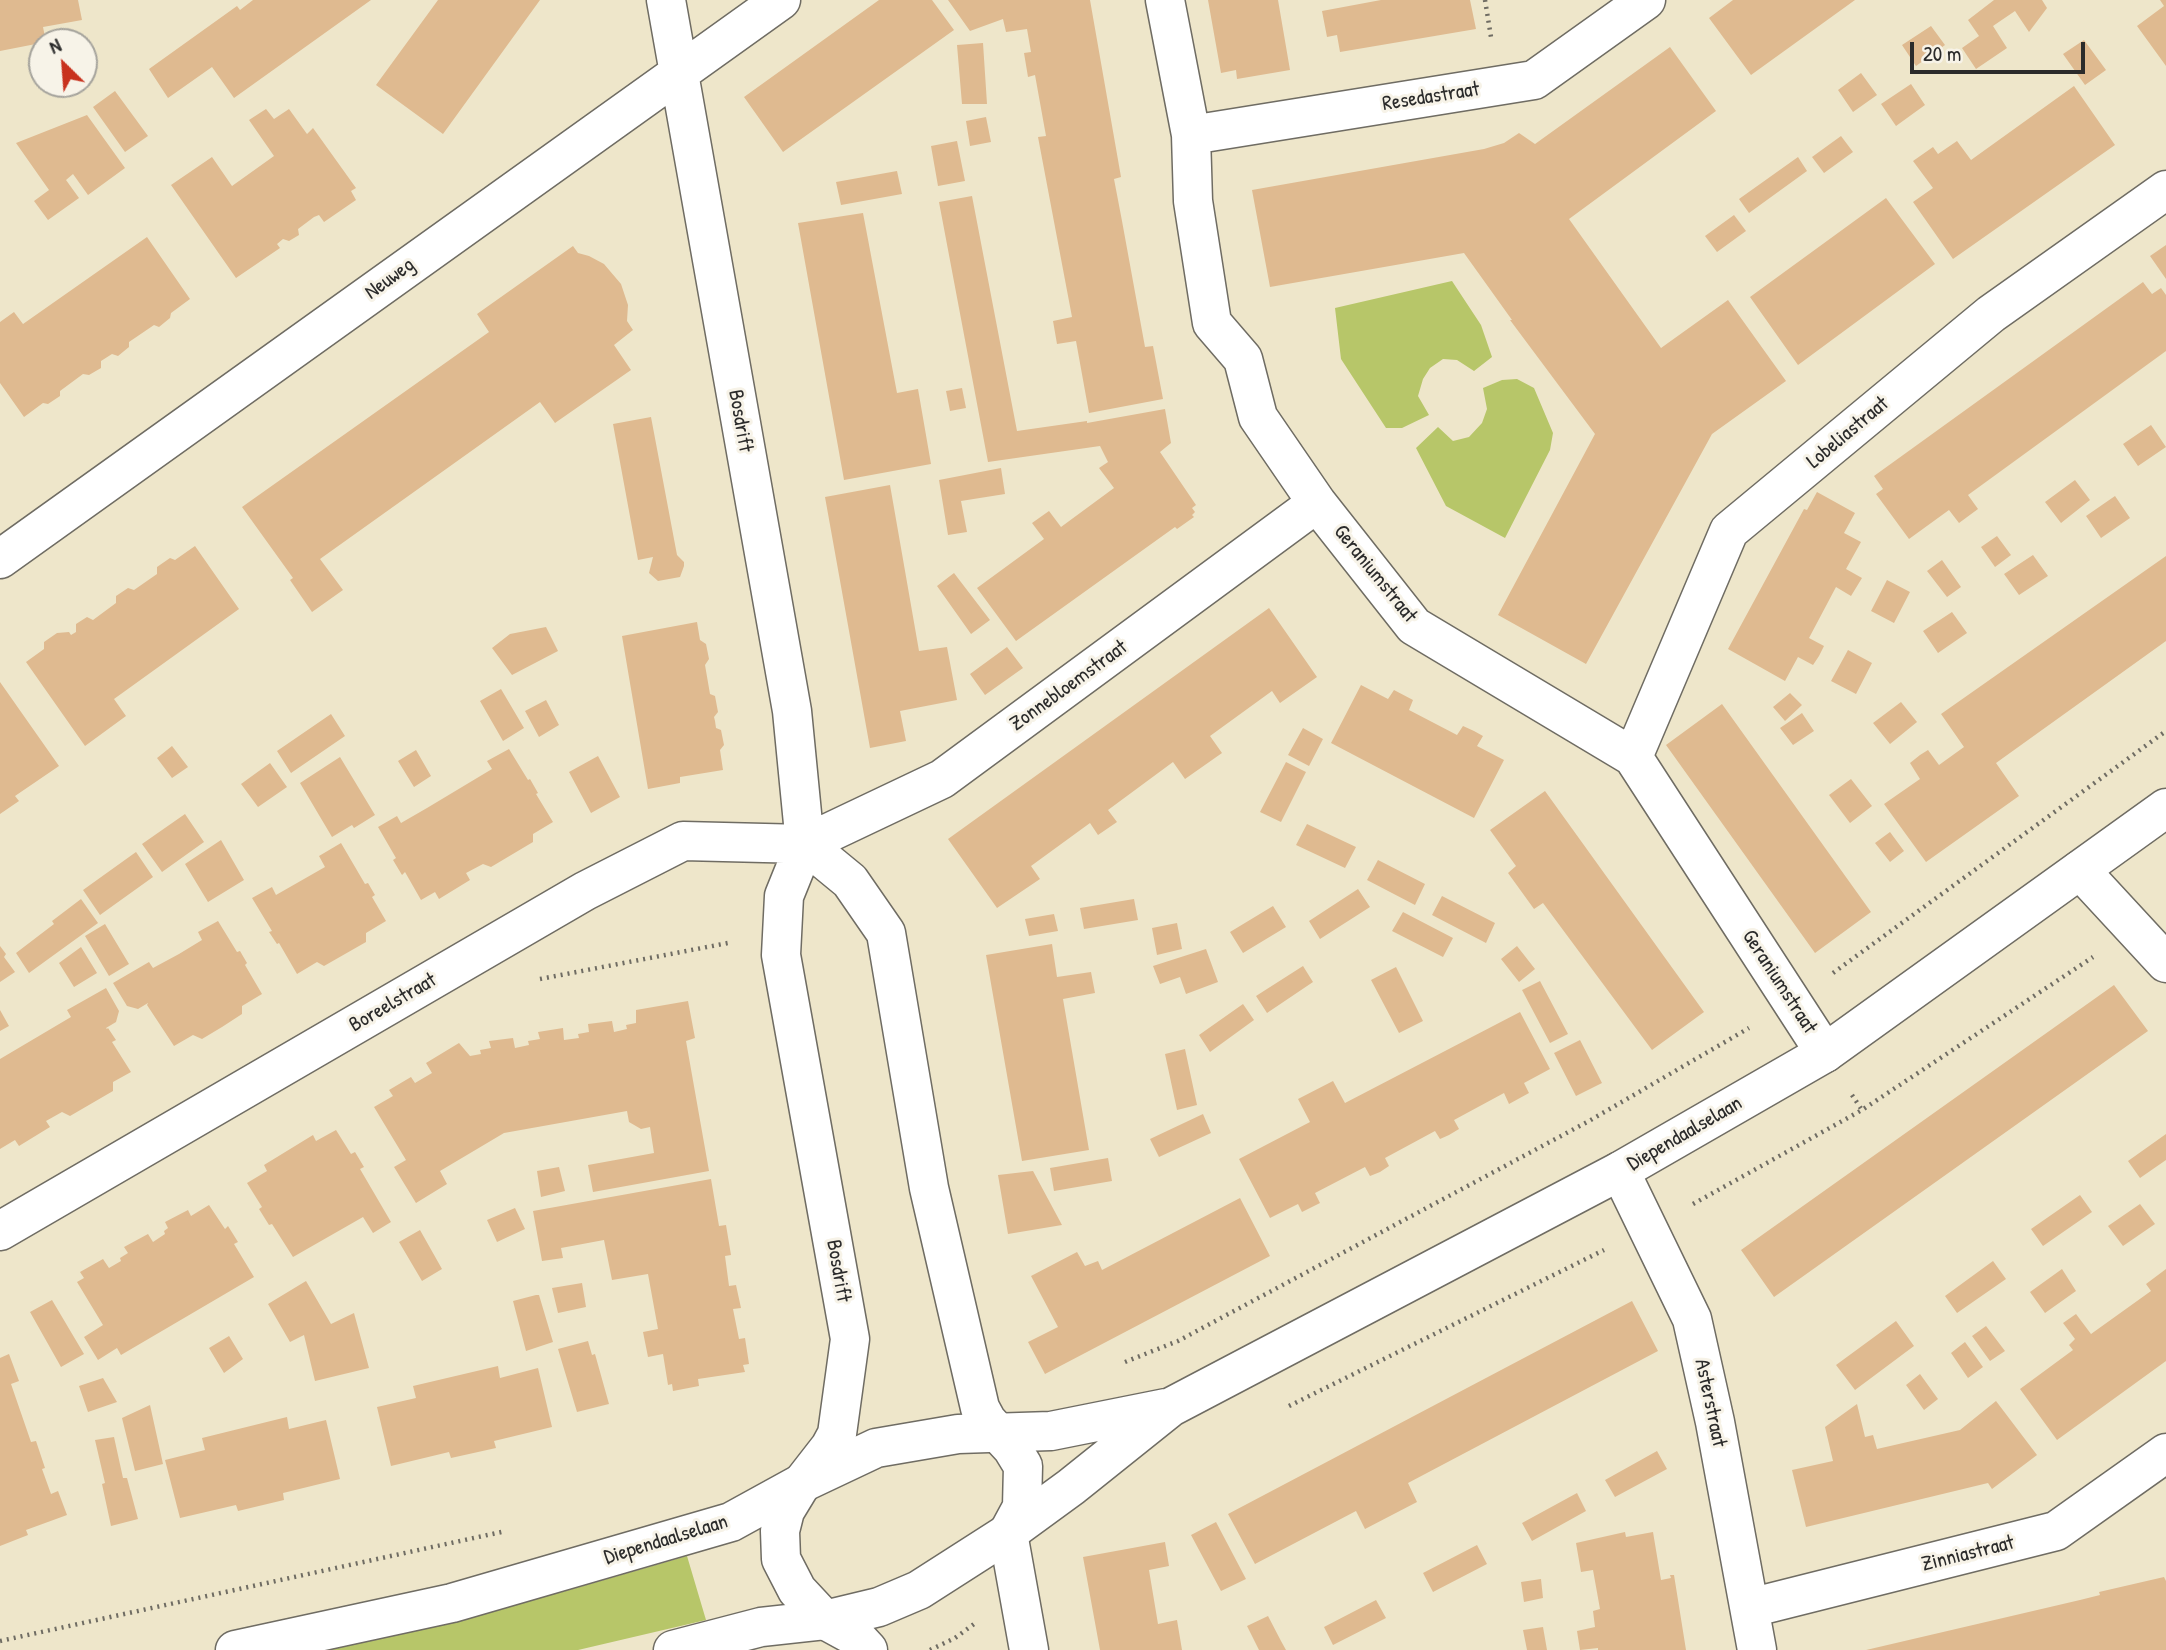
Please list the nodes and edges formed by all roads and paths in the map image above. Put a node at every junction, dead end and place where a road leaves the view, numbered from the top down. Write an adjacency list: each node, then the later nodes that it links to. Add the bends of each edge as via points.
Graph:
1 (666, 0): 5 (street, Bosdrift)
2 (780, 0): 5 (street, Neuweg)
3 (1165, 0): 6 (street, Geraniumstraat)
4 (1646, 0): 6 (street, Resedastraat, via 1534,80)
5 (678, 73): 9 (street, Neuweg); 13 (street, Bosdrift, via 792,711)
6 (1191, 135): 8 (street, Geraniumstraat, via 1193,201 1213,323 1243,359 1258,417)
7 (2166, 190): 11 (street, Lobeliastraat, via 1991,314 1729,531)
8 (1317, 503): 11 (street, Geraniumstraat, via 1414,626); 13 (street, Zonnebloemstraat, via 943,779)
9 (0, 559)
10 (2166, 731): 18 (path)
11 (1633, 758): 18 (street, Geraniumstraat)
12 (2166, 808): 14 (street, Diependaalselaan)
13 (805, 844): 16 (street, Boreelstraat, via 683,841 585,891); 24 (street, via 850,881 886,933 929,1188 980,1408); 26 (street, Bosdrift, via 784,897 781,955 850,1339 836,1434)
14 (2080, 870): 17 (street); 19 (street, Diependaalselaan)
15 (729, 933): 16 (path, via 729,943 522,982)
16 (471, 958): 21 (street, Boreelstraat)
17 (2166, 963)
18 (1792, 1003): 19 (street, Geraniumstraat); 22 (path, via 1589,1121 1178,1340)
19 (1825, 1053): 20 (street, Diependaalselaan)
20 (1620, 1171): 23 (street, Diependaalselaan); 29 (street, Asterstraat, via 1692,1319)
21 (0, 1231)
22 (1114, 1366)
23 (1171, 1407): 24 (street, Diependaalselaan, via 1051,1431); 28 (street, Diependaalselaan)
24 (995, 1431): 26 (street, Diependaalselaan, via 876,1448); 28 (street, via 1023,1466 1022,1507)
25 (2166, 1453): 29 (street, Zinniastraat, via 2056,1531)
26 (802, 1483): 30 (street, Bosdrift, via 785,1511 781,1559 797,1590); 32 (street, Diependaalselaan, via 731,1522 452,1603)
27 (511, 1530): 31 (path)
28 (1008, 1533): 30 (street, Diependaalselaan, via 919,1590 879,1607); 35 (street)
29 (1750, 1608): 36 (street, Asterstraat)
30 (825, 1620): 33 (street, Diependaalselaan, via 761,1627); 34 (street, Bosdrift, via 856,1637)
31 (0, 1641)
32 (235, 1650)
33 (673, 1650)
34 (868, 1650)
35 (1030, 1650)
36 (1757, 1650)

